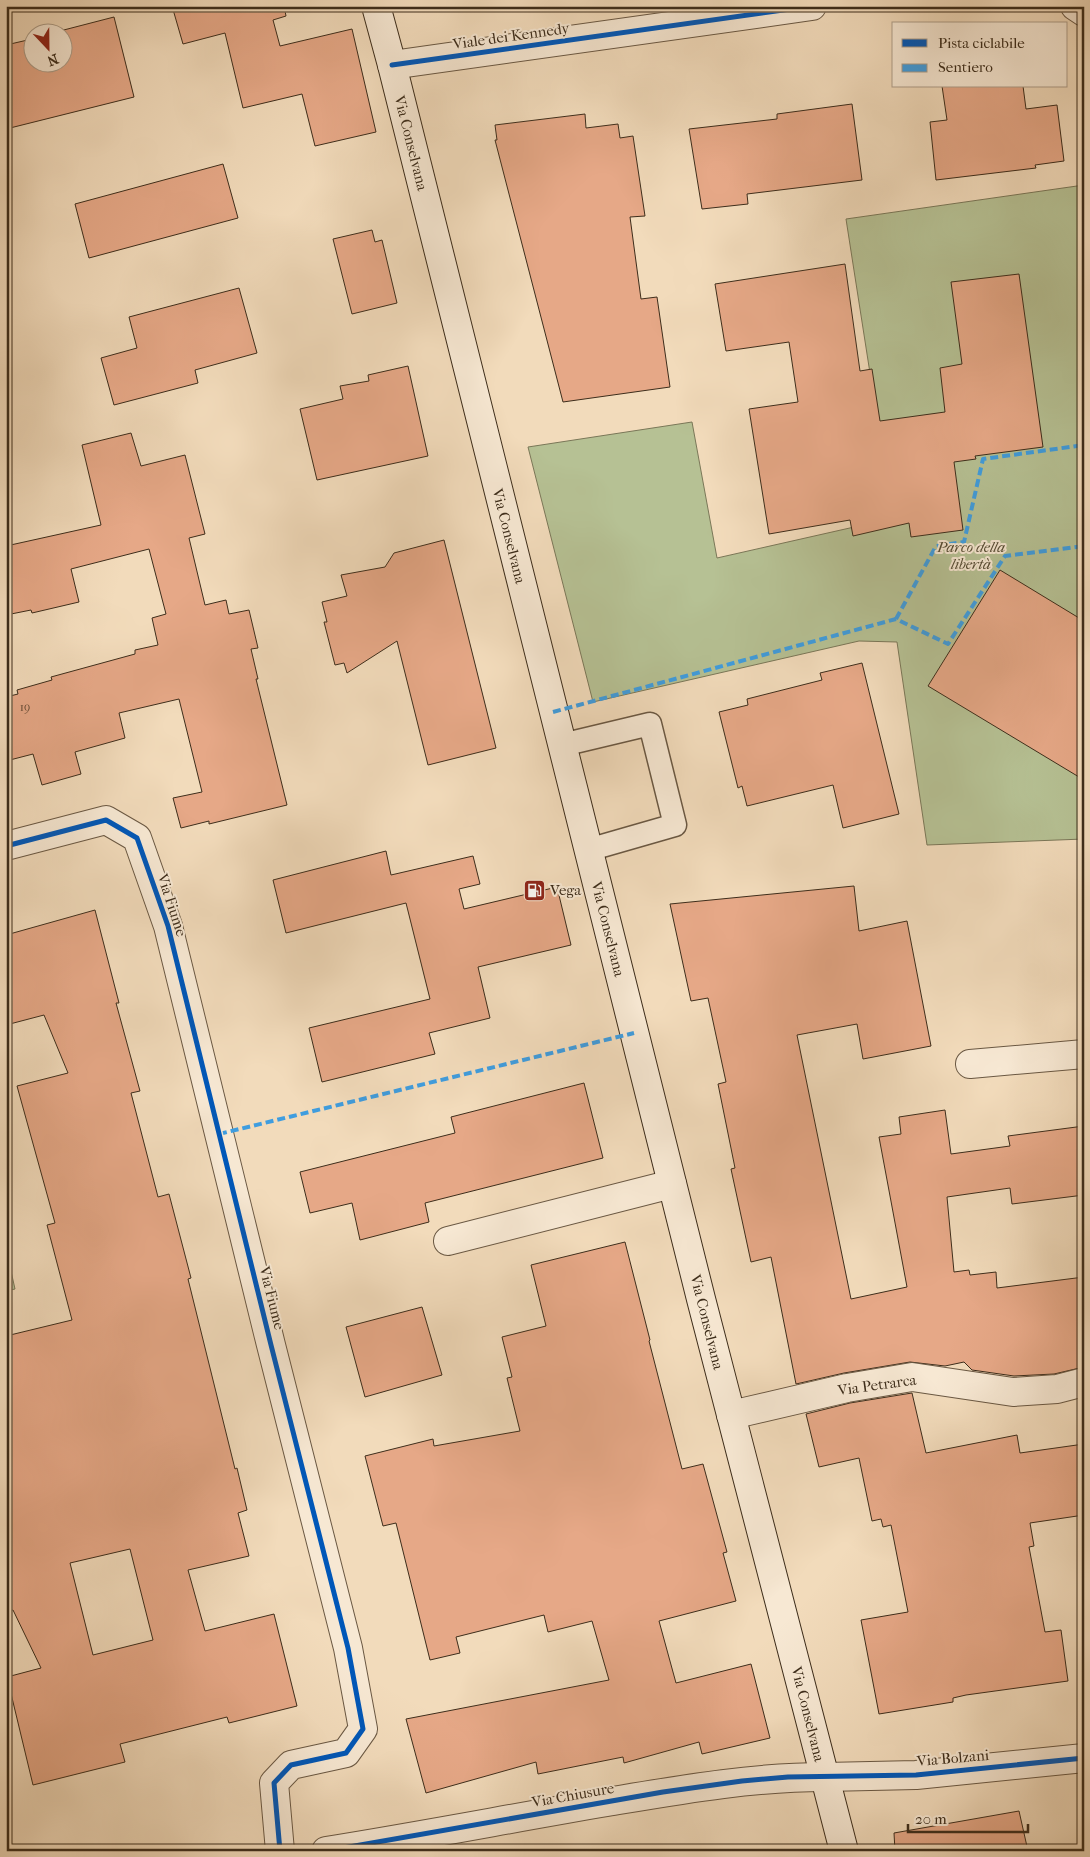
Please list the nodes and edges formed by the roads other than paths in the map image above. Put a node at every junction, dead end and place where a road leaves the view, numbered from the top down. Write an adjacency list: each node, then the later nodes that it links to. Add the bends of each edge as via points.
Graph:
1 (376, 6): 5 (street, Via Conselvana)
2 (812, 6): 5 (street, Viale dei Kennedy)
3 (1075, 6): 4 (street)
4 (1084, 12)
5 (392, 65): 6 (street, Via Conselvana)
6 (562, 745): 8 (street, Via Conselvana); 8 (lane, via 650,724 675,825)
7 (6, 846): 17 (street, Via Fiume, via 106,820 137,838 168,926 348,1648 363,1729 346,1753 291,1765 274,1784)
8 (588, 850): 11 (street, Via Conselvana)
9 (1084, 1054): 10 (street)
10 (970, 1064)
11 (672, 1184): 12 (street); 14 (street, Via Conselvana)
12 (448, 1241)
13 (1084, 1382): 14 (street, Via Petrarca, via 1057,1389 1013,1392 912,1377 847,1388)
14 (731, 1415): 16 (street, Via Conselvana)
15 (1084, 1758): 16 (street, Via Bolzani, via 916,1775)
16 (825, 1777): 18 (street, Via Chiusure, via 732,1782 663,1792); 19 (street, Via Conselvana)
17 (280, 1851)
18 (326, 1851)
19 (844, 1851)

